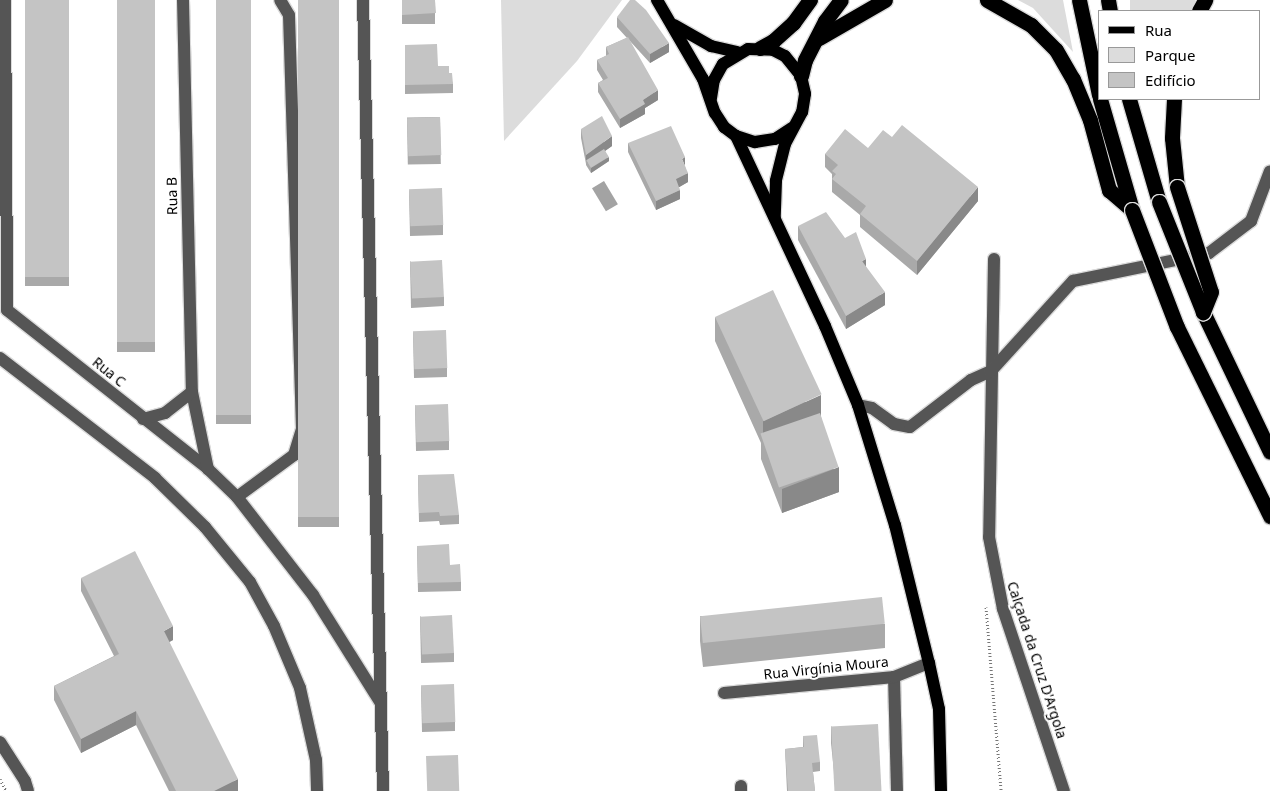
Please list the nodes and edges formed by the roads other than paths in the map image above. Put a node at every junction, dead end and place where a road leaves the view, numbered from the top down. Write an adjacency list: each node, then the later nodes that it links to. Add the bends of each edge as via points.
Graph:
1 (5, 0): 23 (street, Rua C)
2 (183, 0): 32 (street, Rua B)
3 (280, 0): 37 (street, via 290,15 302,429 294,455)
4 (363, 0): 42 (street)
5 (657, 0): 11 (main road)
6 (810, 0): 13 (highway, via 793,23 773,42)
7 (841, 0): 12 (highway, via 825,21)
8 (885, 0): 12 (highway)
9 (987, 0): 25 (highway, via 1031,25 1056,50 1073,79 1090,120 1109,190)
10 (1079, 0): 16 (highway)
11 (674, 25): 14 (main road, via 711,46); 17 (main road)
12 (819, 38): 15 (highway, via 805,60)
13 (760, 48): 14 (main road); 15 (main road, via 784,56)
14 (737, 52): 17 (main road, via 723,64 714,80)
15 (801, 76): 21 (main road, via 805,94 802,112)
16 (1098, 89)
17 (711, 98): 22 (main road, via 724,127)
18 (1100, 100): 25 (highway)
19 (1129, 100): 29 (highway, bridge, via 1159,202)
20 (1174, 100): 29 (highway, bridge, via 1172,138 1177,187 1211,292)
21 (792, 128): 22 (main road, via 775,138 755,142); 26 (main road, via 776,181)
22 (736, 136): 26 (main road)
23 (4, 170): 28 (street, Rua C)
24 (1270, 171): 31 (street, via 1251,221 1209,253 1073,281)
25 (1132, 210): 38 (highway, bridge, via 1177,327)
26 (775, 223): 33 (main road, via 825,326)
27 (994, 259): 31 (street, Calçada da Cruz D'Argola)
28 (4, 305): 34 (street, Rua C)
29 (1203, 312): 35 (highway)
30 (0, 358): 45 (street, via 156,478 205,527 250,582 274,626 300,688 316,760)
31 (991, 371): 33 (street, via 971,380 910,426 894,424 872,408); 49 (street, Calçada da Cruz D'Argola, via 989,537 1003,609)
32 (192, 392): 34 (street, via 165,413); 36 (street, Rua B)
33 (858, 405): 39 (main road, via 895,525)
34 (143, 419): 36 (street, Rua C)
35 (1270, 452)
36 (208, 469): 37 (street, Rua C)
37 (237, 497): 42 (street, Rua C, via 313,595)
38 (1270, 516)
39 (928, 663): 40 (street, Rua Virgínia Moura); 48 (main road, via 939,709)
40 (894, 677): 41 (street, Rua Virgínia Moura); 47 (street)
41 (724, 693)
42 (380, 702): 46 (street)
43 (0, 742): 44 (street)
44 (28, 791)
45 (317, 791)
46 (383, 791)
47 (897, 791)
48 (941, 791)
49 (1064, 791)

